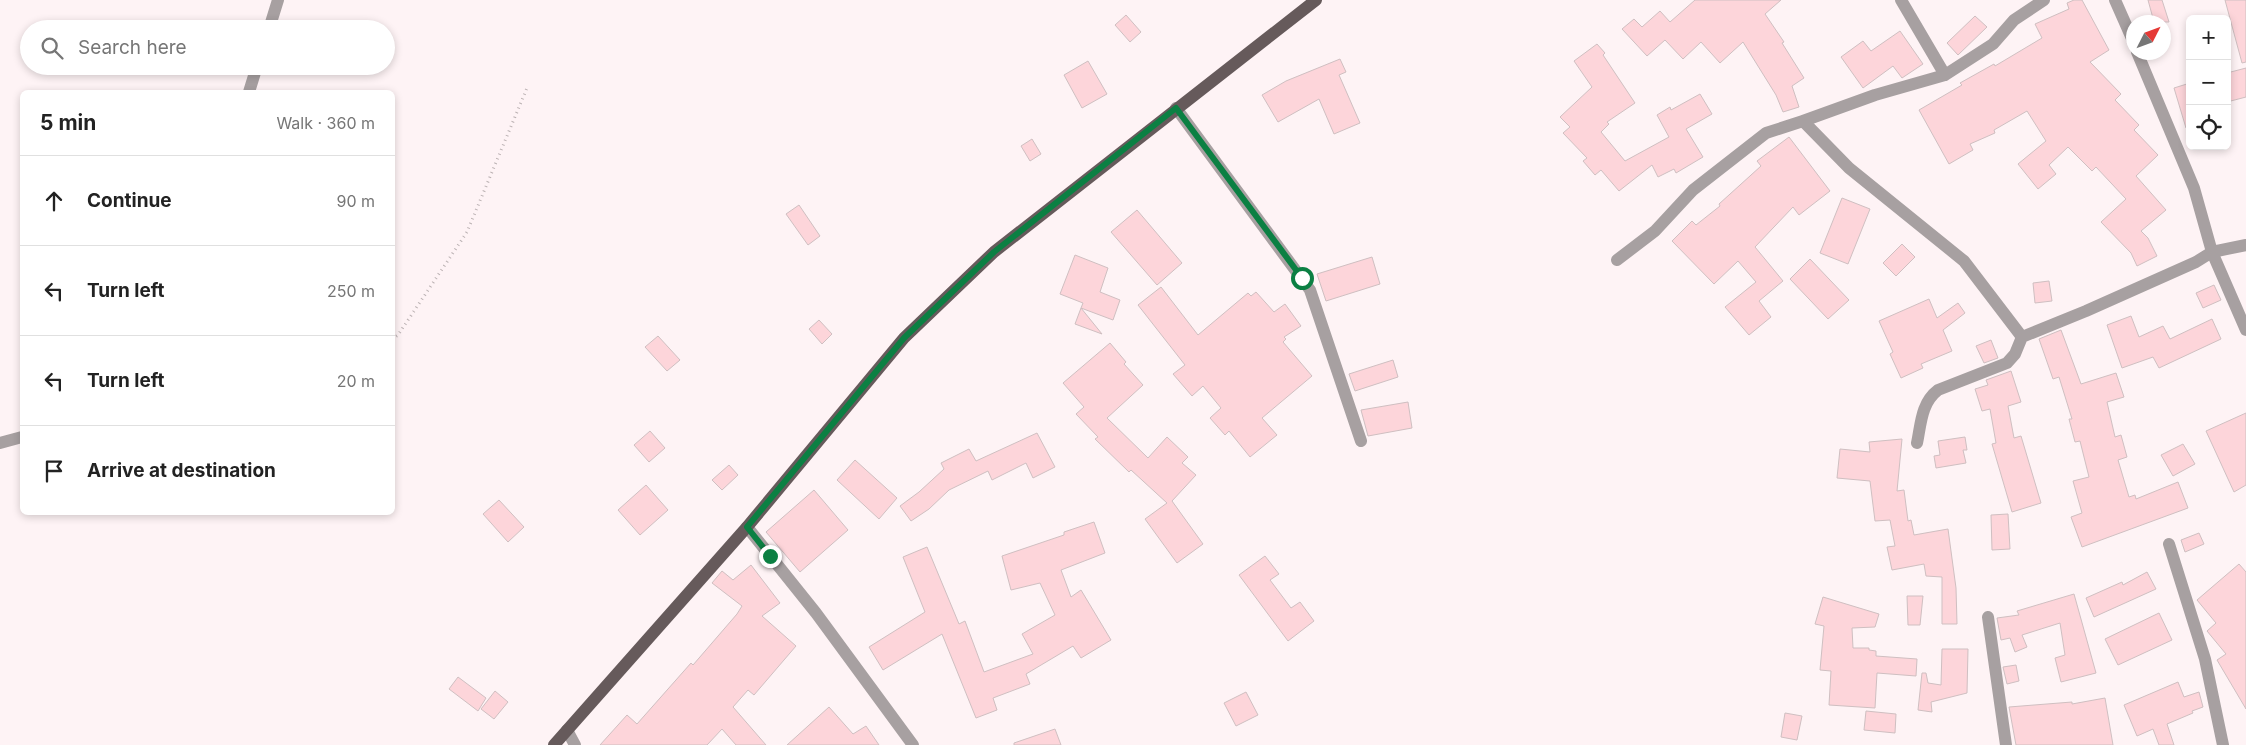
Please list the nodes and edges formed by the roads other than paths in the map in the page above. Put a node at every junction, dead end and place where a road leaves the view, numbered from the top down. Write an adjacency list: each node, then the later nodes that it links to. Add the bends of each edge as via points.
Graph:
1 (278, 0): 6 (street)
2 (1316, 0): 12 (main road)
3 (1901, 0): 10 (street)
4 (2044, 0): 10 (street, via 2014,20 1993,44)
5 (2116, 0): 7 (street)
6 (272, 20)
7 (2126, 24)
8 (2140, 60): 15 (street, via 2194,188)
9 (254, 75): 11 (street)
10 (1945, 75): 13 (street, via 1875,95)
11 (250, 90)
12 (1176, 108): 20 (street, via 1310,290); 23 (main road, via 994,252 904,338)
13 (1803, 121): 16 (street, via 1766,133 1694,190 1655,231); 18 (street, via 1849,168 1964,261)
14 (2246, 245): 15 (street)
15 (2212, 252): 17 (street); 18 (street, via 2196,262)
16 (1617, 260)
17 (2246, 330)
18 (2022, 337): 22 (street, via 2007,363 1928,397)
19 (20, 438): 21 (street)
20 (1361, 440)
21 (0, 443)
22 (1917, 443)
23 (747, 527): 26 (main road); 29 (street, via 816,613)
24 (2169, 544): 31 (street, via 2205,659)
25 (1988, 617): 30 (street)
26 (566, 730): 27 (main road); 28 (street)
27 (554, 745)
28 (575, 745)
29 (913, 745)
30 (2006, 745)
31 (2223, 745)

